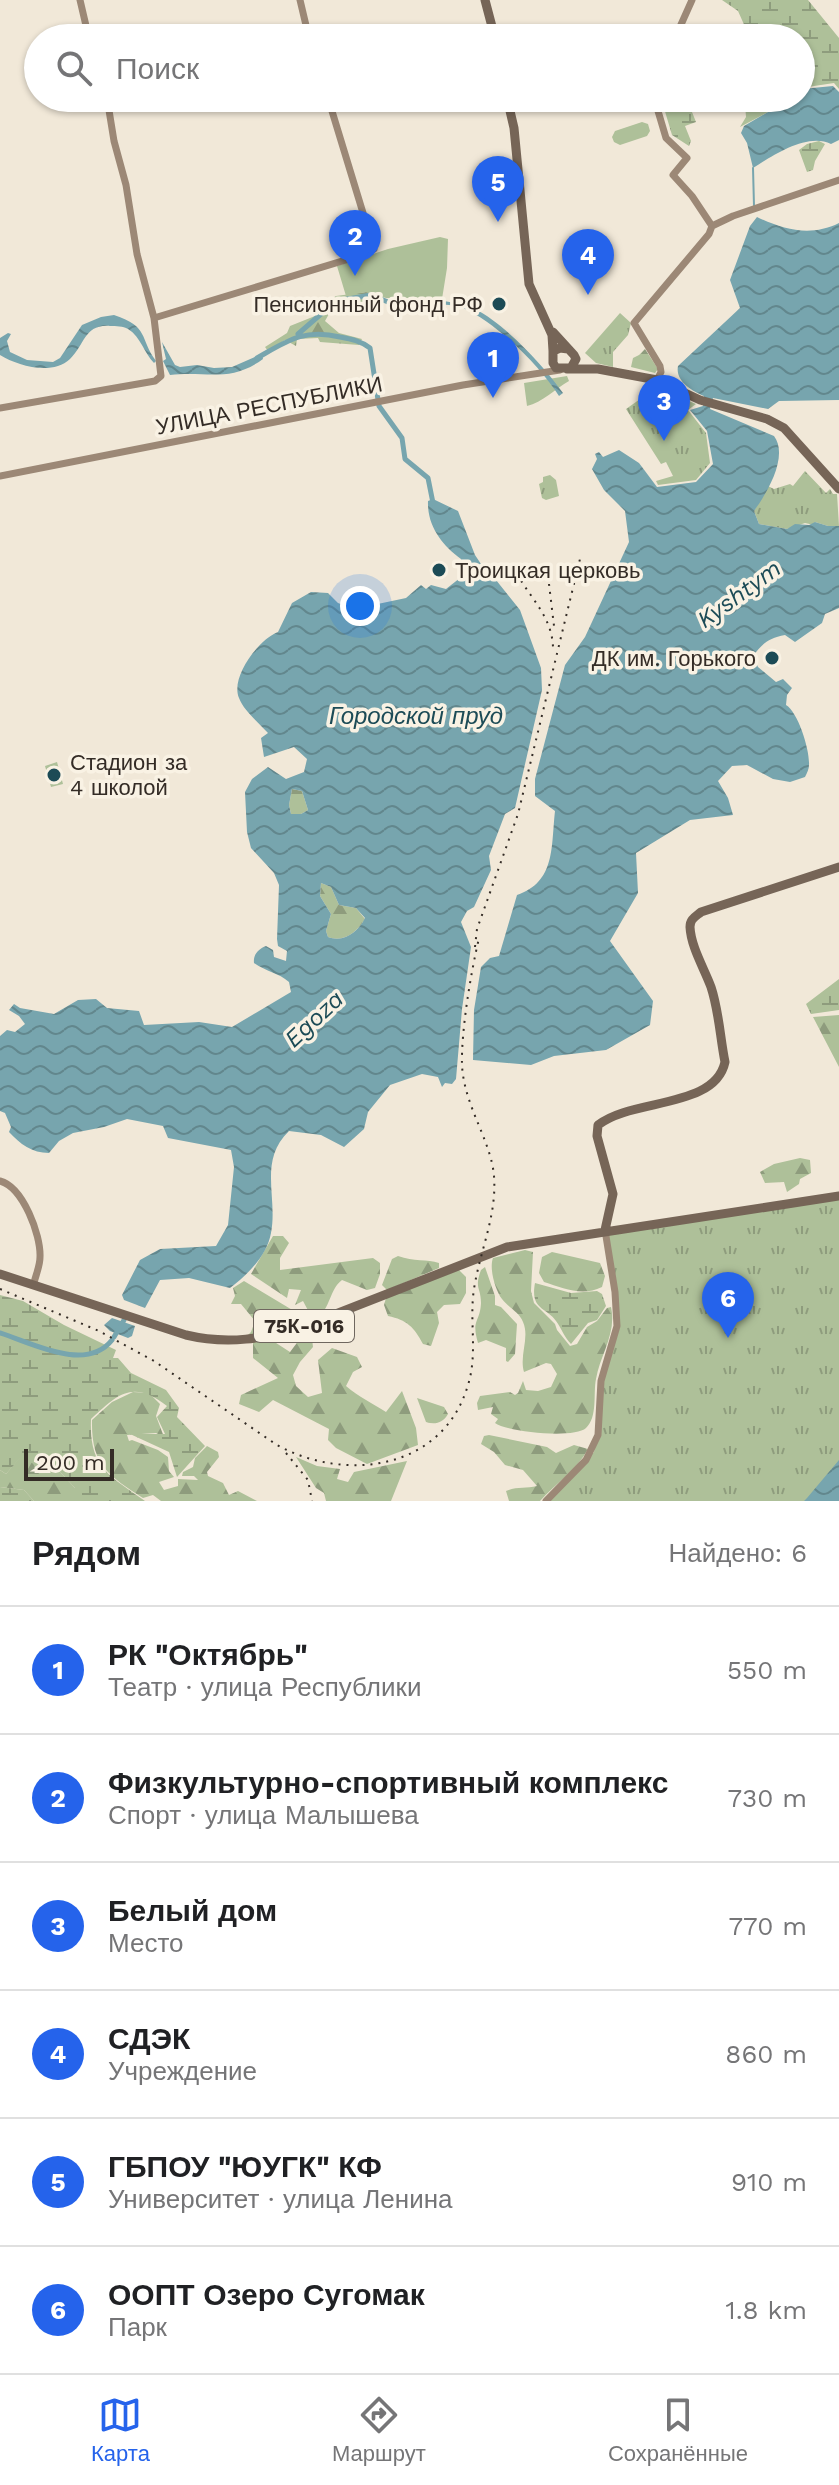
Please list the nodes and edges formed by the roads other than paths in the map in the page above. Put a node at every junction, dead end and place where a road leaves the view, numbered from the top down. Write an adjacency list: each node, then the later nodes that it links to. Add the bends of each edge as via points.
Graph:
1 (80, 0): 5 (street)
2 (300, 0): 6 (street)
3 (485, 0): 7 (main road)
4 (692, 0): 8 (street)
5 (86, 24)
6 (306, 24)
7 (491, 24)
8 (681, 24)
9 (109, 112): 15 (street)
10 (332, 112): 15 (street, via 374,249)
11 (510, 112): 16 (main road, via 527,274)
12 (658, 112): 14 (street, via 666,138 687,158 673,175)
13 (839, 180): 14 (street)
14 (712, 226): 22 (street, via 634,323 660,366)
15 (154, 318): 23 (street, via 161,362 161,376 155,381)
16 (548, 326): 17 (main road); 18 (main road)
17 (553, 352): 18 (main road); 20 (main road, via 554,366); 21 (street)
18 (571, 352): 19 (main road); 20 (main road, via 576,362)
19 (598, 369): 20 (main road); 22 (main road)
20 (564, 370): 21 (street, УЛИЦА РЕСПУБЛИКИ)
21 (546, 371): 24 (street, УЛИЦА РЕСПУБЛИКИ)
22 (657, 380): 25 (main road, via 781,426)
23 (0, 408)
24 (0, 476)
25 (839, 489)
26 (839, 867): 29 (main road, via 701,912 691,920 717,1015 722,1073 700,1092 625,1112 598,1125 613,1194)
27 (0, 1181): 31 (street, via 19,1197 38,1238)
28 (839, 1196): 29 (main road, 75К-016)
29 (605, 1230): 31 (main road, 75К-016, via 507,1247 305,1326 241,1341 186,1335); 32 (street, via 617,1326 601,1381 598,1435 586,1460)
30 (0, 1274): 31 (main road, 75К-016)
31 (34, 1283)
32 (546, 1501)

